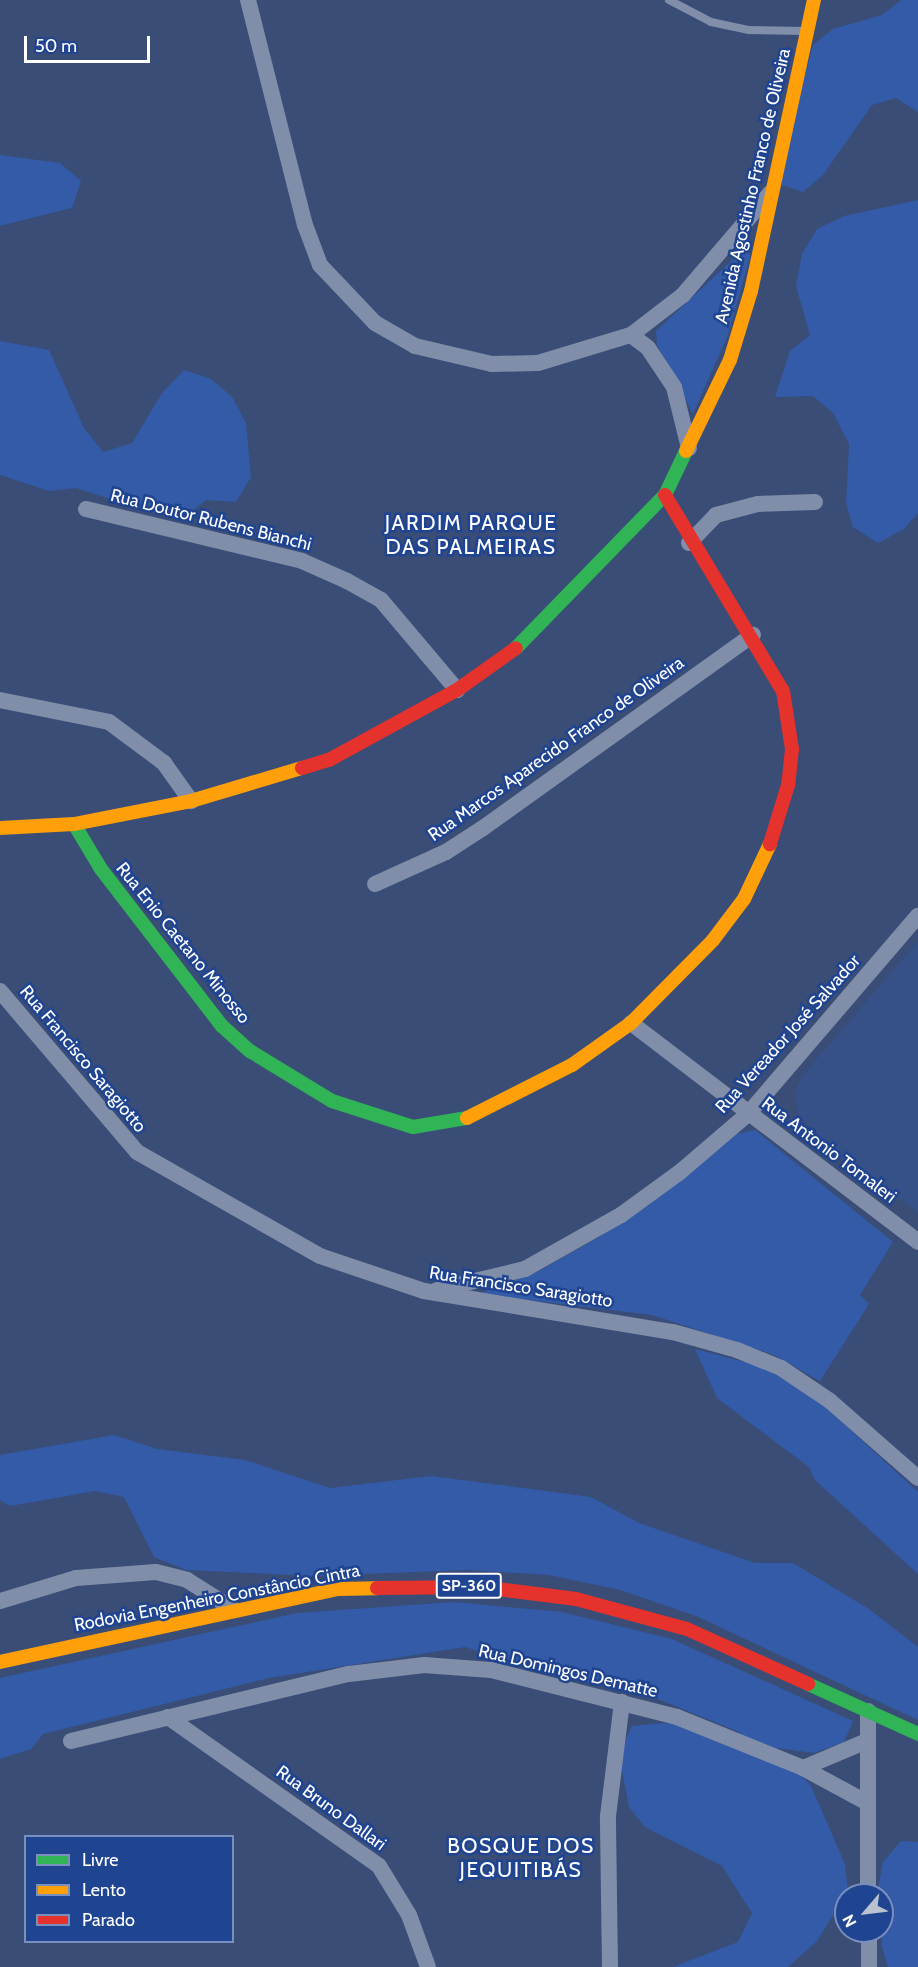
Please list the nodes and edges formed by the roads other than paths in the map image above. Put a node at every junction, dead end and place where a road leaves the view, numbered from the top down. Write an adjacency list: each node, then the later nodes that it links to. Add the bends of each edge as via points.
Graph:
1 (249, 0): 6 (street, via 305,225 320,265 375,323 415,346 492,364 538,363 592,351)
2 (669, 0): 4 (lane, via 711,22 749,30)
3 (814, 0): 4 (street, Avenida Agostinho Franco de Oliveira)
4 (806, 31): 5 (street, Avenida Agostinho Franco de Oliveira)
5 (772, 190): 6 (street, via 683,295); 7 (street, Avenida Agostinho Franco de Oliveira, via 730,360)
6 (631, 335): 7 (street, via 648,348 674,387)
7 (689, 448): 8 (street, Avenida Agostinho Franco de Oliveira)
8 (664, 495): 11 (street, Rua Enio Caetano Minosso); 13 (street, Avenida Agostinho Franco de Oliveira, via 517,647)
9 (815, 502): 11 (street, via 758,504 716,515)
10 (86, 509): 13 (street, Rua Doutor Rubens Bianchi, via 302,561 347,581 381,600)
11 (689, 543): 12 (street, Rua Enio Caetano Minosso)
12 (753, 635): 18 (street, Rua Marcos Aparecido Franco de Oliveira, via 483,828 446,852); 21 (street, Rua Enio Caetano Minosso, via 783,691 790,717 788,785 766,856 744,899 712,940)
13 (457, 690): 15 (street, Avenida Agostinho Franco de Oliveira, via 329,760)
14 (0, 700): 15 (street, via 109,722 164,763)
15 (191, 801): 16 (street, Avenida Agostinho Franco de Oliveira)
16 (74, 824): 17 (street, Avenida Agostinho Franco de Oliveira); 21 (street, Rua Enio Caetano Minosso, via 100,869 222,1026 250,1051 332,1101 379,1119 413,1127 471,1117 572,1065)
17 (0, 828)
18 (375, 884)
19 (918, 916): 22 (street, Rua Vereador José Salvador)
20 (0, 991): 24 (street, Rua Francisco Saragiotto, via 137,1152 320,1256)
21 (631, 1023): 22 (street, Rua Antonio Tomaleri)
22 (748, 1114): 23 (street, Rua Antonio Tomaleri); 24 (street, Rua Vereador José Salvador, via 680,1172 566,1248 482,1283)
23 (918, 1242)
24 (424, 1291): 25 (street, Rua Francisco Saragiotto, via 673,1332 737,1350 781,1368 830,1401)
25 (918, 1478)
26 (0, 1601): 27 (street, via 76,1578 156,1572 188,1580)
27 (233, 1610): 28 (street, Rodovia Engenheiro Constâncio Cintra / SP-360); 30 (street, Rodovia Engenheiro Constâncio Cintra / SP-360, via 338,1589 396,1584 481,1587 576,1599 687,1629)
28 (0, 1662)
29 (622, 1702): 31 (street, Rua Domingos Dematte, via 490,1670 424,1665 349,1674); 35 (street, Rua Domingos Dematte); 40 (street, via 608,1816)
30 (867, 1711): 32 (street, Rodovia Engenheiro Constâncio Cintra / SP-360); 34 (street)
31 (168, 1717): 33 (street, Rua Domingos Dematte); 39 (street, Rua Bruno Dallari, via 379,1866 409,1915)
32 (918, 1734)
33 (71, 1741)
34 (867, 1741): 35 (street); 36 (street)
35 (803, 1768): 36 (street, Rua Domingos Dematte)
36 (866, 1802): 37 (street)
37 (868, 1883)
38 (869, 1943): 41 (street)
39 (428, 1967)
40 (610, 1967)
41 (869, 1967)

